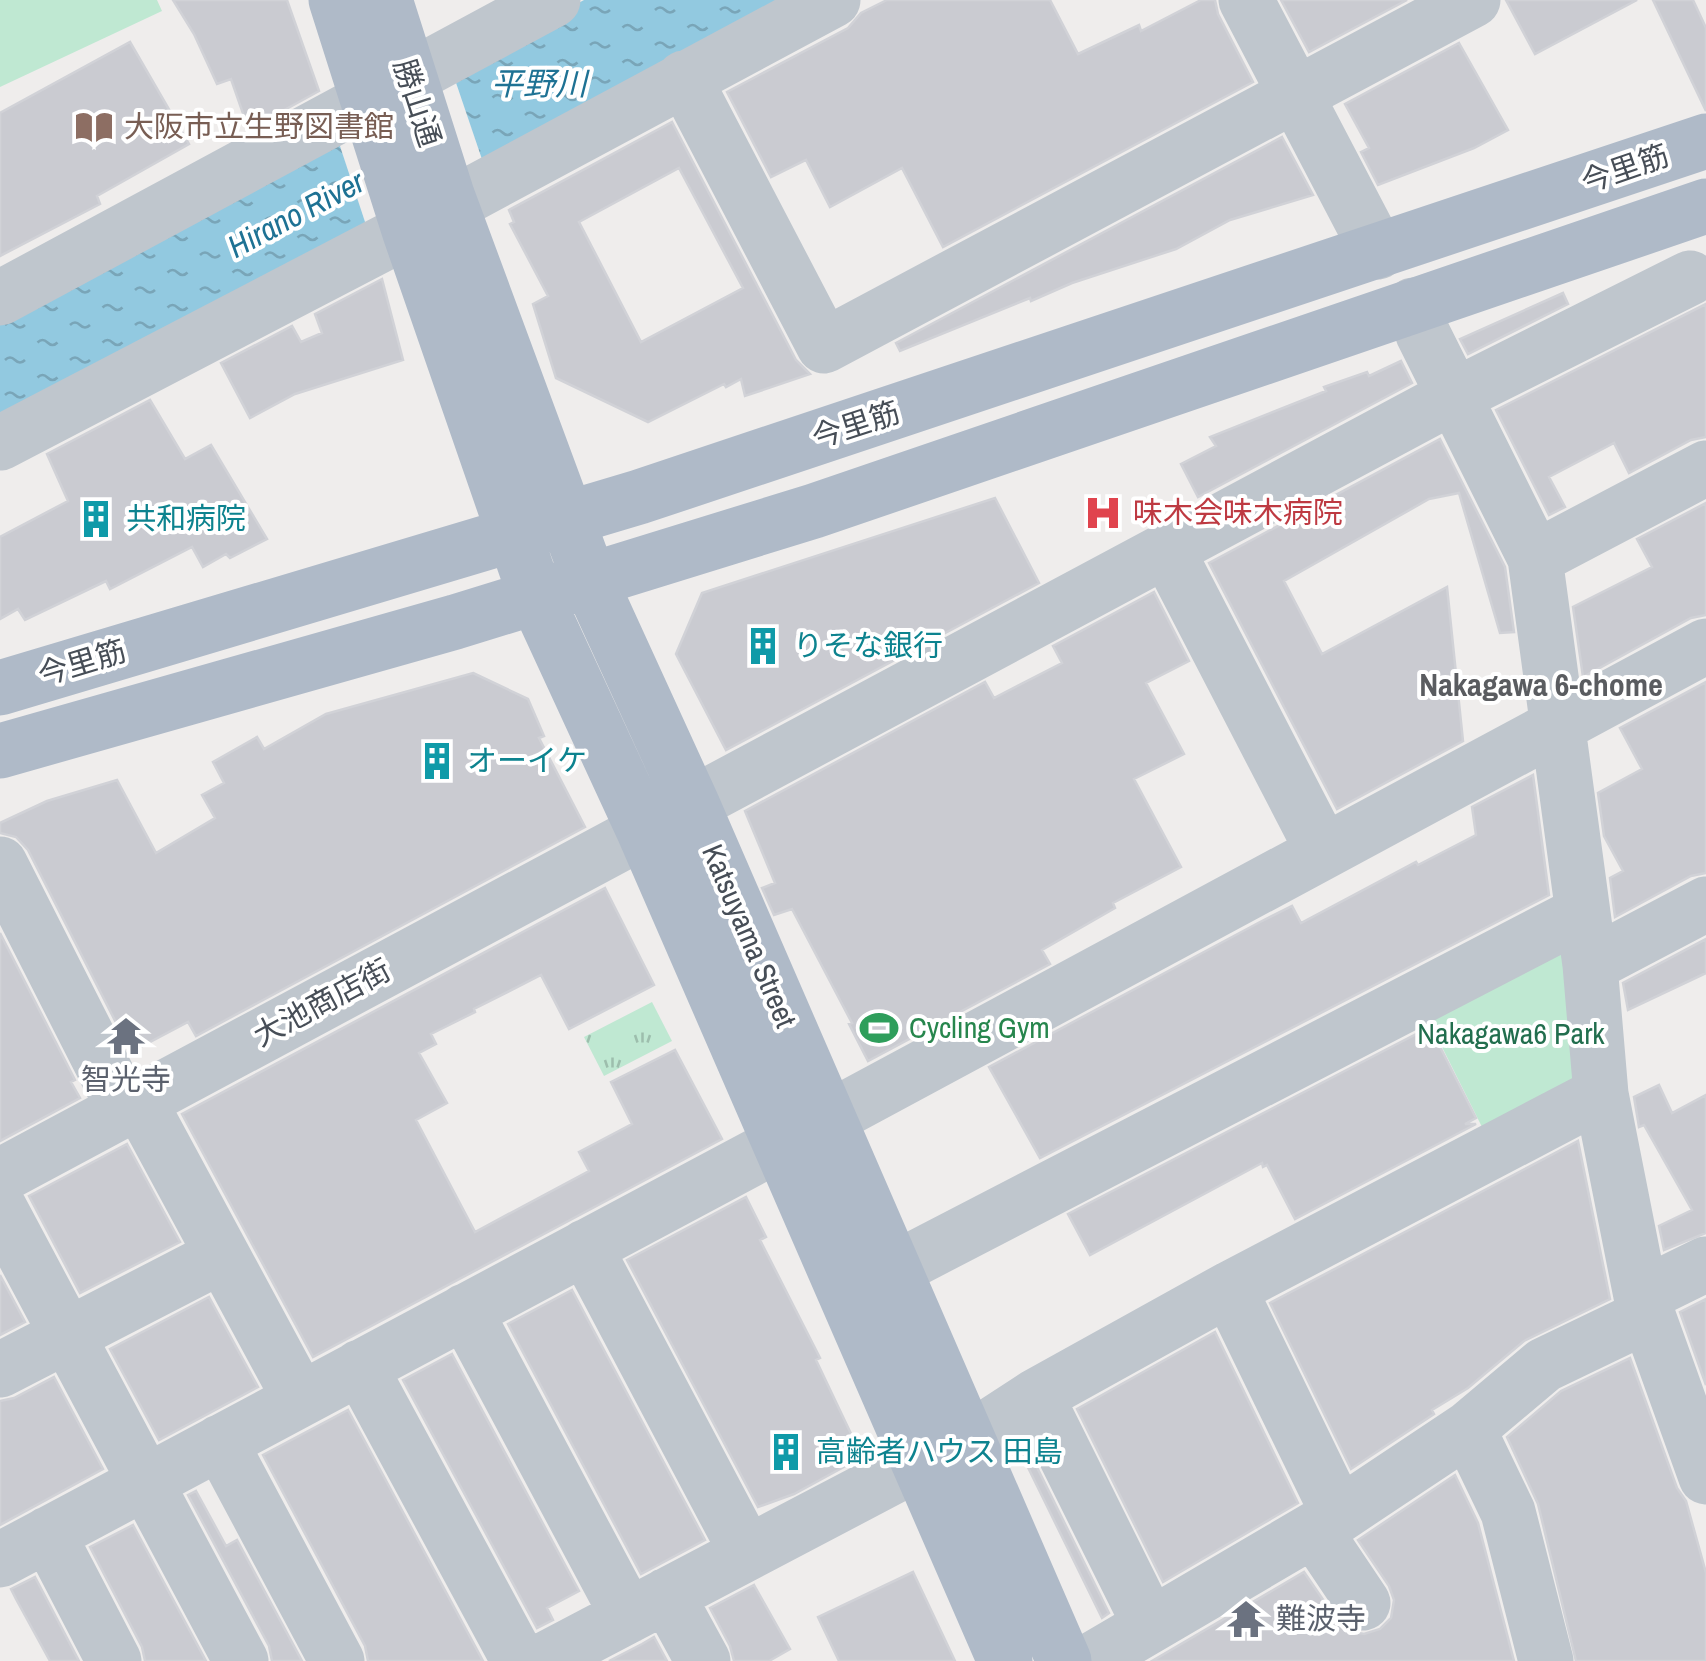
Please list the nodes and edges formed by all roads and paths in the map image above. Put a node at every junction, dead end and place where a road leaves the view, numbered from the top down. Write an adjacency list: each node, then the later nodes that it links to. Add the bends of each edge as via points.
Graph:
1 (336, 0): 8 (main road, 勝山通)
2 (385, 0): 8 (main road, 勝山通)
3 (553, 0): 8 (street)
4 (832, 0): 7 (street)
5 (1246, 0): 9 (street)
6 (1473, 0): 9 (street)
7 (684, 78): 9 (street, via 824,346); 11 (street)
8 (389, 95): 11 (main road, 勝山通); 15 (street)
9 (1297, 95): 13 (street)
10 (1706, 141): 13 (main road, 今里筋)
11 (428, 211): 18 (street); 20 (main road, Katsuyama Street); 21 (main road, Katsuyama Street)
12 (1691, 211): 14 (street); 16 (main road, 今里筋)
13 (1378, 252): 20 (main road, 今里筋)
14 (1698, 293): 17 (street)
15 (0, 298)
16 (1413, 305): 17 (street); 24 (main road, 今里筋, via 814,511)
17 (1454, 396): 22 (street); 23 (street)
18 (0, 442)
19 (1706, 468): 23 (street)
20 (566, 519): 21 (main road, 今里筋); 24 (main road, Katsuyama Street)
21 (512, 534): 25 (main road, Katsuyama Street); 27 (main road, 今里筋)
22 (1168, 552): 30 (street); 32 (street)
23 (1535, 558): 28 (street)
24 (589, 579): 25 (main road, 今里筋); 30 (main road, Katsuyama Street)
25 (536, 597): 29 (main road, 今里筋); 31 (main road, Katsuyama Street)
26 (1702, 656): 28 (street)
27 (0, 688)
28 (1557, 726): 32 (street); 35 (street)
29 (0, 751)
30 (692, 804): 38 (main road, Katsuyama Street)
31 (644, 831): 37 (street, 大池商店街); 39 (main road, Katsuyama Street)
32 (1323, 851): 38 (street)
33 (0, 864): 37 (street)
34 (1706, 904): 35 (street)
35 (1586, 939): 36 (street); 45 (street)
36 (1601, 1094): 46 (street); 47 (street)
37 (132, 1105): 40 (street, 大池商店街); 43 (street)
38 (829, 1118): 45 (main road, Katsuyama Street)
39 (781, 1143): 42 (street); 57 (main road, Katsuyama Street)
40 (0, 1176)
41 (0, 1209): 49 (street)
42 (586, 1247): 48 (street); 62 (street)
43 (221, 1256): 49 (street); 53 (street)
44 (1706, 1264): 47 (street)
45 (895, 1269): 55 (main road, Katsuyama Street)
46 (1229, 1289): 52 (street); 60 (street)
47 (1644, 1306): 54 (street, via 1544,1365); 58 (street)
48 (465, 1312): 50 (street); 65 (street)
49 (67, 1334): 51 (street); 59 (street)
50 (360, 1368): 53 (street); 70 (street)
51 (0, 1370)
52 (1036, 1396): 55 (street); 66 (street)
53 (300, 1399): 56 (street)
54 (1468, 1429): 60 (street); 76 (street, via 1508,1512)
55 (967, 1441): 57 (street); 74 (main road, Katsuyama Street)
56 (220, 1442): 59 (street); 69 (street)
57 (918, 1464): 62 (street); 73 (main road, Katsuyama Street)
58 (1706, 1476)
59 (145, 1482): 61 (street); 68 (street)
60 (1327, 1523): 64 (street); 66 (street)
61 (48, 1534): 63 (street); 67 (street)
62 (747, 1553): 65 (street)
63 (0, 1560)
64 (1363, 1603)
65 (648, 1605): 71 (street); 72 (street)
66 (1150, 1625): 75 (street)
67 (114, 1661)
68 (241, 1661)
69 (337, 1661)
70 (519, 1661)
71 (542, 1661)
72 (703, 1661)
73 (1005, 1661)
74 (1064, 1661)
75 (1090, 1661)
76 (1546, 1661)

